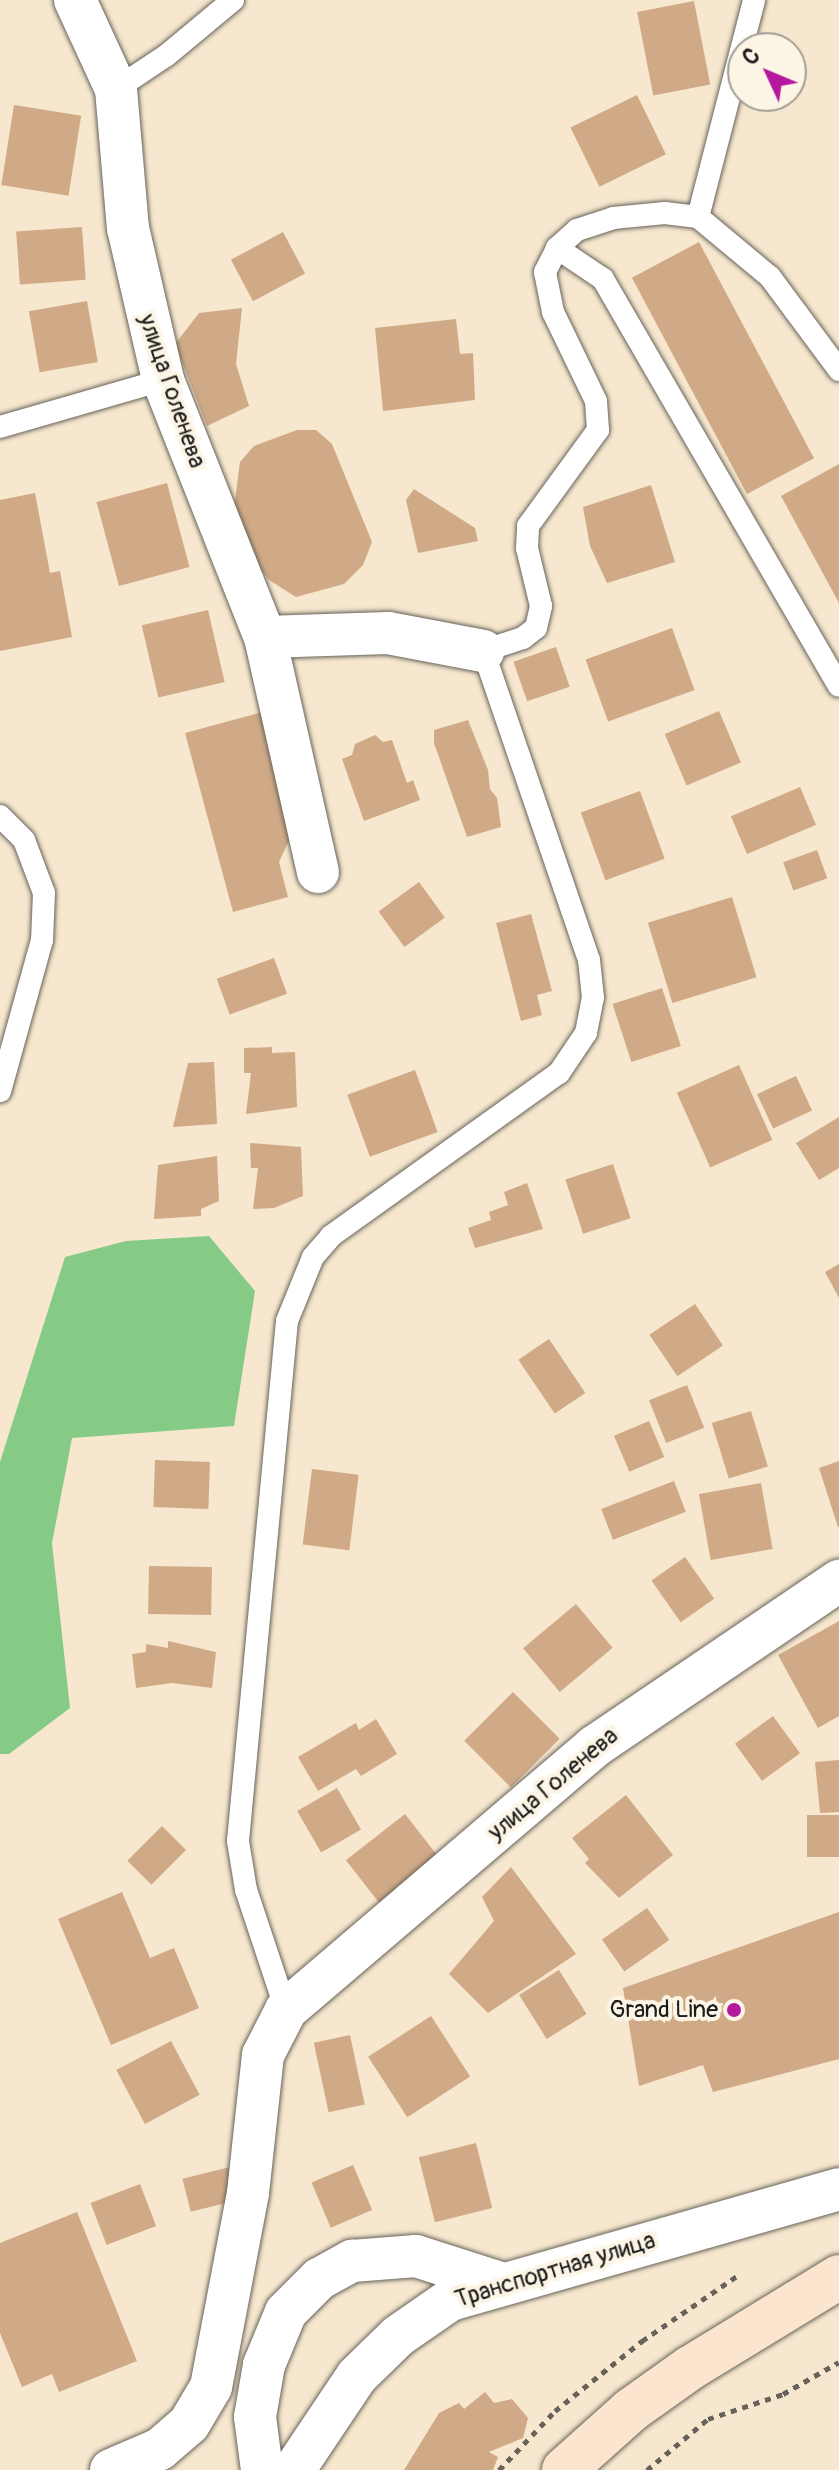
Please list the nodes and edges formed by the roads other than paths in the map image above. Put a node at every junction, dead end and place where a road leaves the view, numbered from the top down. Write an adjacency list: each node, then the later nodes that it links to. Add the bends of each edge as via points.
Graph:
1 (75, 0): 4 (street, улица Голенева)
2 (233, 0): 4 (lane)
3 (754, 0): 5 (lane)
4 (116, 89): 8 (street, улица Голенева, via 128,228)
5 (698, 217): 6 (lane, via 665,213 613,218 577,230); 7 (lane, via 770,277)
6 (557, 248): 11 (lane, via 545,272 553,312 596,401 598,430 528,526 527,548 541,606 536,628); 12 (lane, via 603,279)
7 (839, 370)
8 (163, 380): 9 (lane); 10 (street, улица Голенева)
9 (0, 427)
10 (265, 637): 11 (street, via 388,633); 14 (street, улица Голенева)
11 (483, 651): 17 (lane, via 589,960 593,998 586,1033 559,1073 391,1188 331,1236 313,1257 287,1321 238,1841 246,1890)
12 (839, 686)
13 (0, 816): 15 (lane, via 24,840 44,893 42,940)
14 (318, 872)
15 (0, 1091)
16 (839, 1581): 17 (street, улица Голенева, via 595,1746)
17 (286, 2010): 22 (street, улица Голенева, via 263,2055 248,2193)
18 (839, 2189): 20 (street, Транспортная улица)
19 (839, 2277): 26 (main road, via 690,2368 631,2410)
20 (503, 2284): 21 (street, via 416,2256 352,2261 319,2279); 25 (street, Транспортная улица, via 450,2300 398,2336 357,2376)
21 (286, 2312): 22 (street); 24 (street, via 264,2365 255,2417)
22 (222, 2343): 23 (street, улица Голенева, via 211,2387 189,2424 160,2449)
23 (111, 2470)
24 (262, 2470)
25 (294, 2470)
26 (564, 2470)

